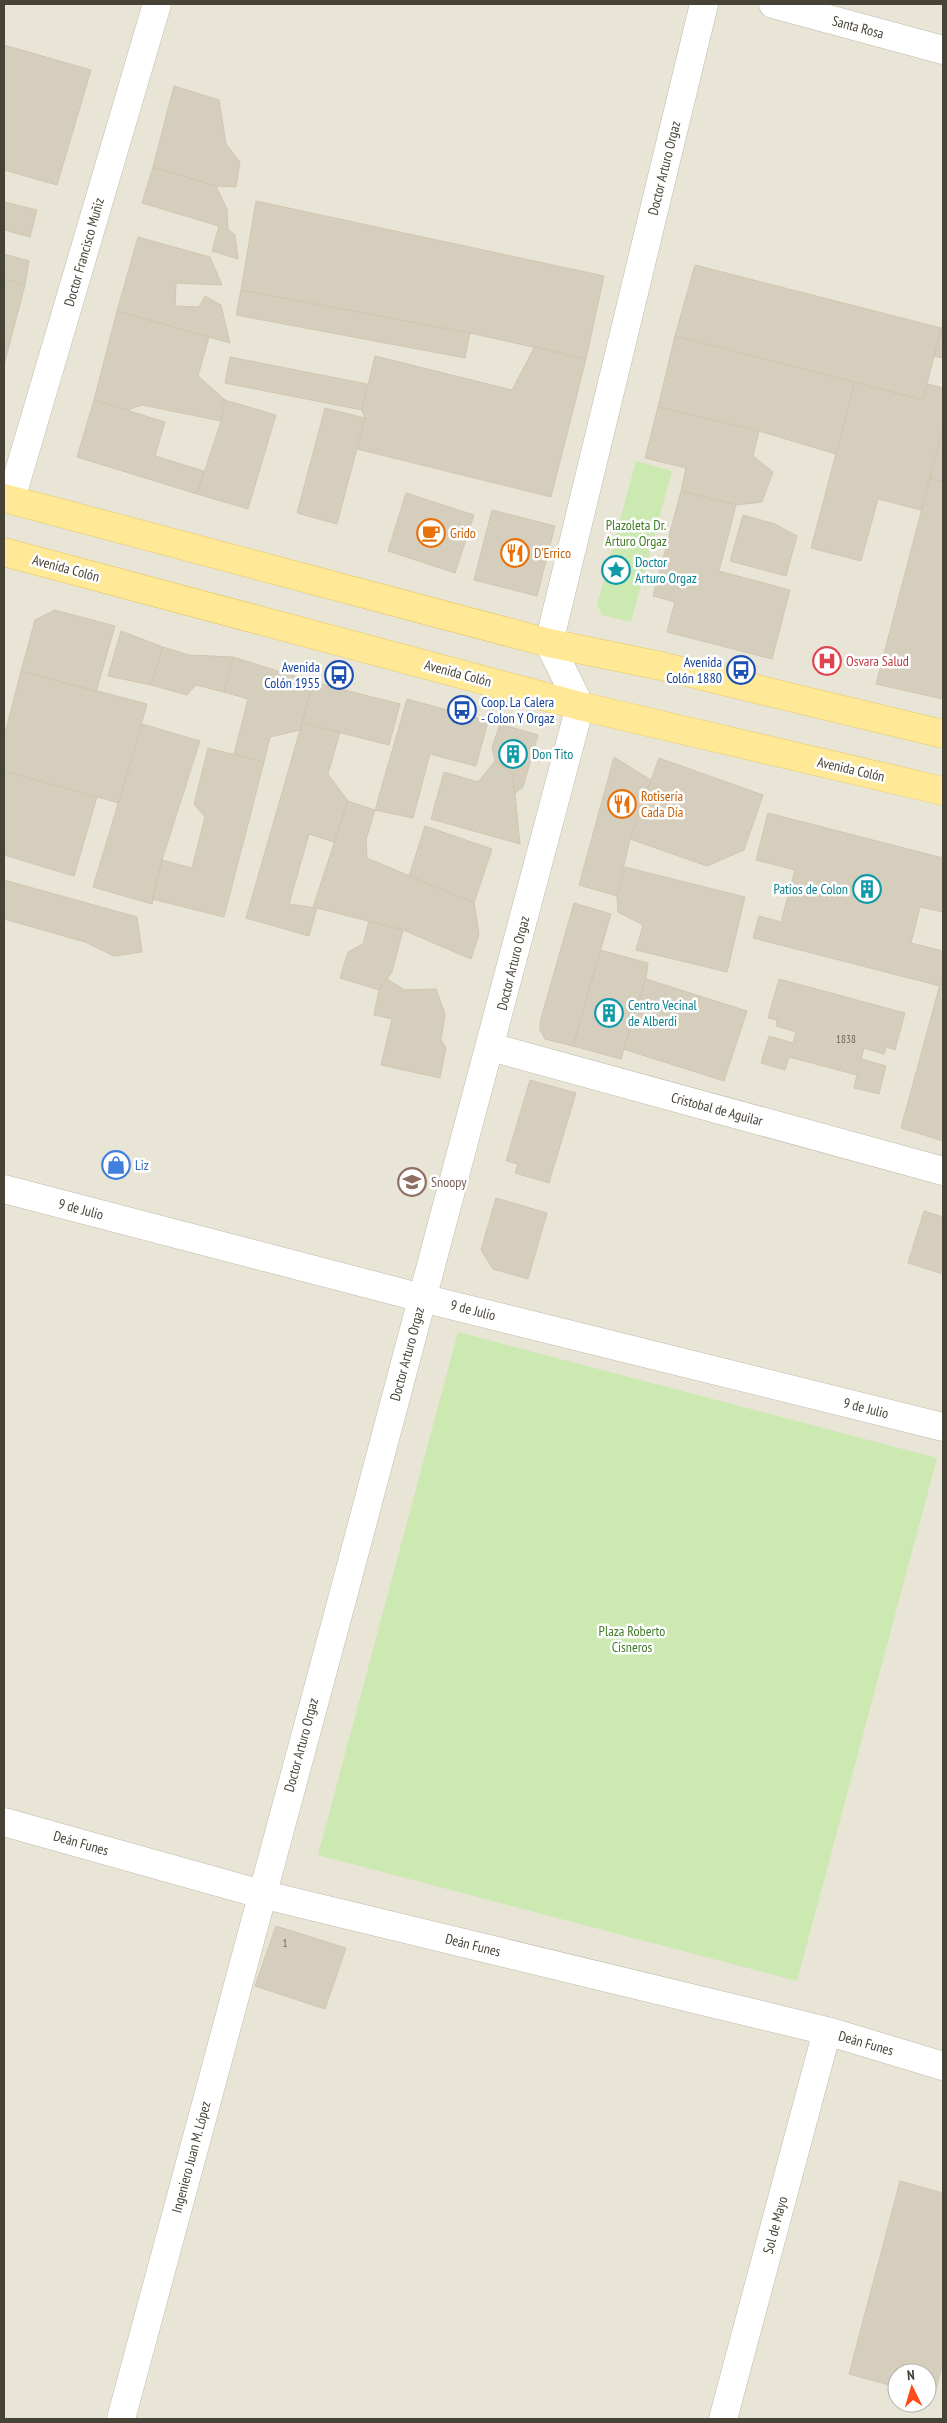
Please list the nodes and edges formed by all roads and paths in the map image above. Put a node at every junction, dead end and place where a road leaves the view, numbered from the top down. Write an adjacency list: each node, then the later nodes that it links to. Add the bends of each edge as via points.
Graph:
1 (157, 4): 5 (street, Doctor Francisco Muñiz)
2 (704, 4): 7 (street, Doctor Arturo Orgaz)
3 (773, 4): 4 (street, Santa Rosa)
4 (943, 50)
5 (7, 499): 7 (main road)
6 (4, 552): 8 (main road, Avenida Colón)
7 (549, 643): 8 (street); 9 (main road, via 661,666)
8 (580, 706): 10 (main road, Avenida Colón); 11 (street, Doctor Arturo Orgaz)
9 (943, 734)
10 (943, 791)
11 (491, 1047): 12 (street, Cristobal de Aguilar); 14 (street, Doctor Arturo Orgaz)
12 (943, 1171)
13 (4, 1189): 14 (street, 9 de Julio)
14 (422, 1298): 15 (street, 9 de Julio); 17 (street, Doctor Arturo Orgaz)
15 (943, 1427)
16 (4, 1822): 17 (street, Deán Funes)
17 (261, 1894): 18 (street, Deán Funes); 20 (street, Ingeniero Juan M. López)
18 (827, 2031): 19 (street, Deán Funes); 21 (street, Sol de Mayo)
19 (943, 2066)
20 (121, 2419)
21 (723, 2419)

